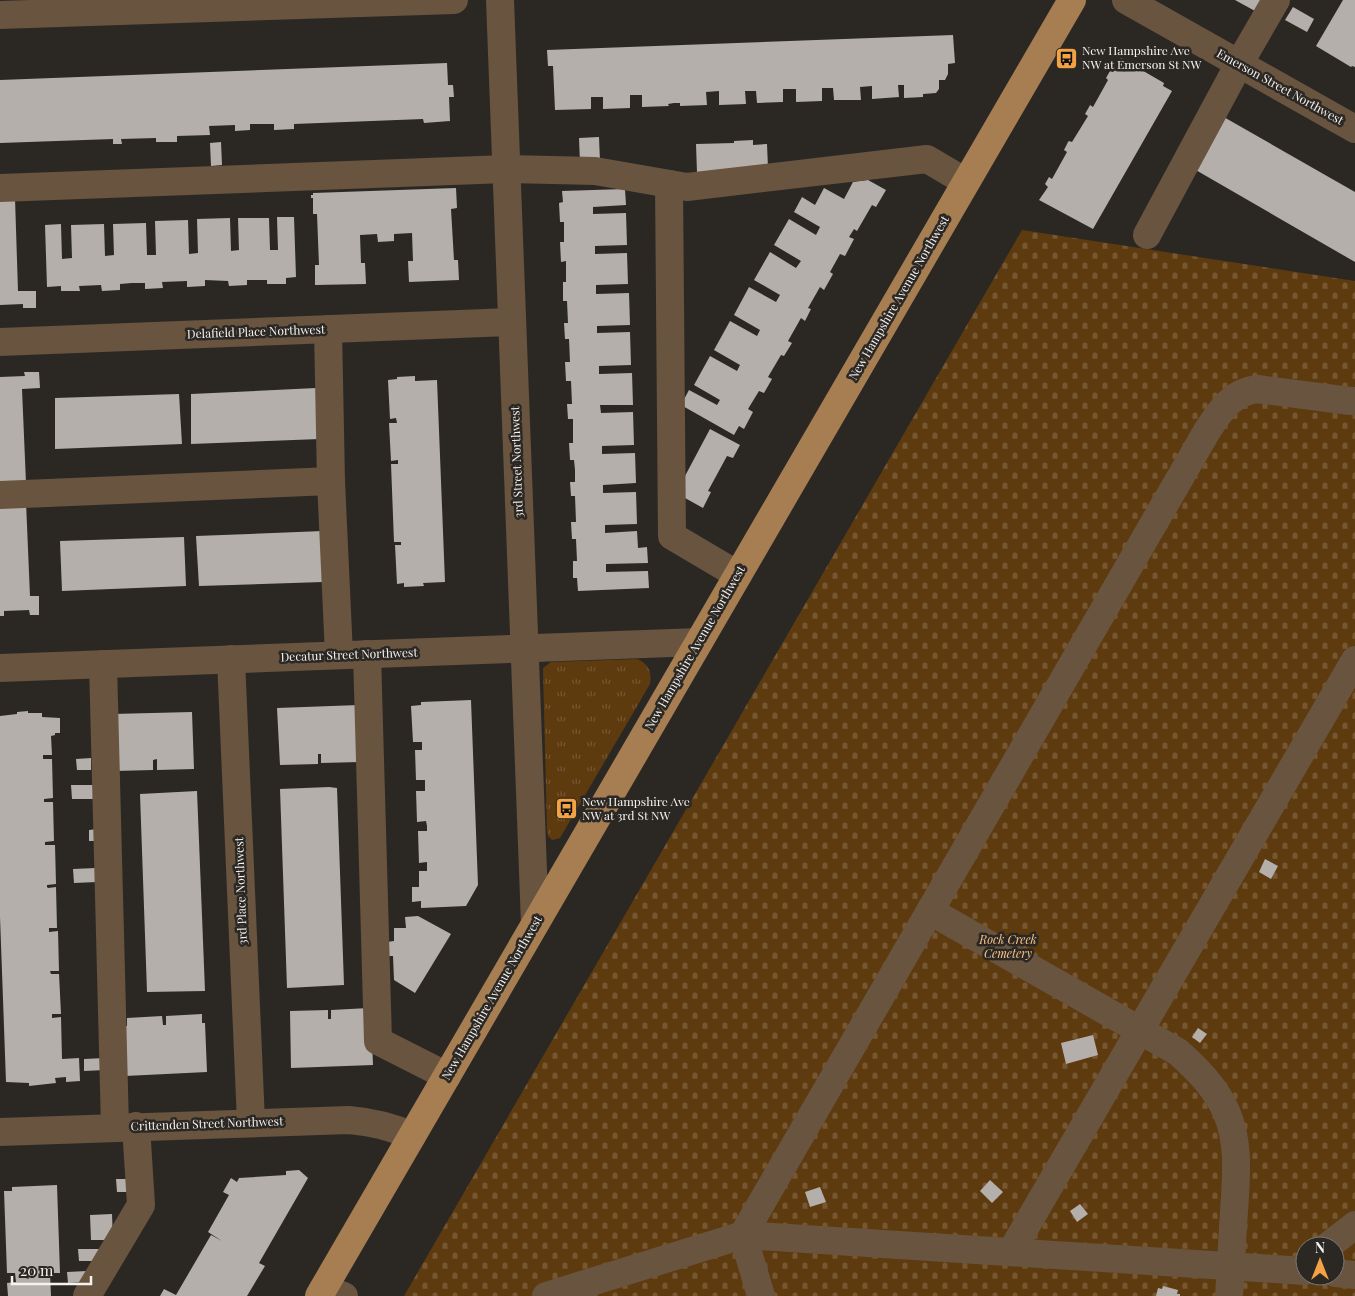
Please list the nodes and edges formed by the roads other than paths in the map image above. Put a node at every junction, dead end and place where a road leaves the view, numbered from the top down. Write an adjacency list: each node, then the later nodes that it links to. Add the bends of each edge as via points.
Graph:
1 (454, 0): 6 (street)
2 (500, 0): 11 (street, 3rd Street Northwest)
3 (1072, 0): 12 (main road, New Hampshire Avenue Northwest)
4 (1126, 0): 9 (street, Emerson Street Northwest)
5 (1276, 0): 9 (street)
6 (334, 2): 7 (street)
7 (74, 6): 8 (street)
8 (0, 15)
9 (1239, 64): 10 (street, Emerson Street Northwest); 15 (street)
10 (1355, 129)
11 (506, 170): 13 (street, via 596,171); 14 (street); 16 (street, 3rd Street Northwest)
12 (966, 182): 13 (street, via 927,158 687,186); 22 (main road, New Hampshire Avenue Northwest)
13 (669, 184): 22 (street, via 672,536)
14 (0, 188)
15 (1146, 235)
16 (512, 322): 17 (street, Delafield Place Northwest); 24 (street, 3rd Street Northwest)
17 (328, 329): 18 (street, Delafield Place Northwest); 20 (street)
18 (0, 342)
19 (1355, 401): 31 (street, via 1258,389 1233,398 1222,408)
20 (331, 481): 21 (street); 26 (street)
21 (0, 495)
22 (738, 574): 23 (main road, New Hampshire Avenue Northwest)
23 (699, 642): 24 (street, Decatur Street Northwest); 32 (main road, New Hampshire Avenue Northwest)
24 (524, 648): 25 (street, Decatur Street Northwest); 32 (street, 3rd Street Northwest)
25 (367, 654): 26 (street, Decatur Street Northwest); 34 (street, via 378,1041)
26 (338, 655): 27 (street, Decatur Street Northwest)
27 (231, 659): 29 (street, Decatur Street Northwest); 35 (street, 3rd Place Northwest)
28 (1355, 660): 33 (street)
29 (103, 664): 30 (street, Decatur Street Northwest); 36 (street)
30 (0, 668)
31 (930, 911): 33 (street); 40 (street)
32 (535, 924): 34 (main road, New Hampshire Avenue Northwest)
33 (1139, 1031): 42 (street); 43 (street, via 1178,1052 1199,1070 1226,1112 1237,1162)
34 (447, 1076): 38 (main road, New Hampshire Avenue Northwest)
35 (251, 1122): 36 (street, Crittenden Street Northwest); 38 (street, Crittenden Street Northwest, via 349,1120 383,1124)
36 (126, 1127): 37 (street, Crittenden Street Northwest); 46 (street, via 141,1205)
37 (0, 1132)
38 (412, 1136): 45 (main road, New Hampshire Avenue Northwest)
39 (1355, 1225): 41 (street)
40 (743, 1235): 42 (street); 47 (street); 48 (street)
41 (1341, 1236)
42 (1011, 1252): 43 (street)
43 (1231, 1266): 44 (street); 49 (street)
44 (1295, 1269)
45 (329, 1294)
46 (87, 1296)
47 (546, 1296)
48 (761, 1296)
49 (1228, 1296)

